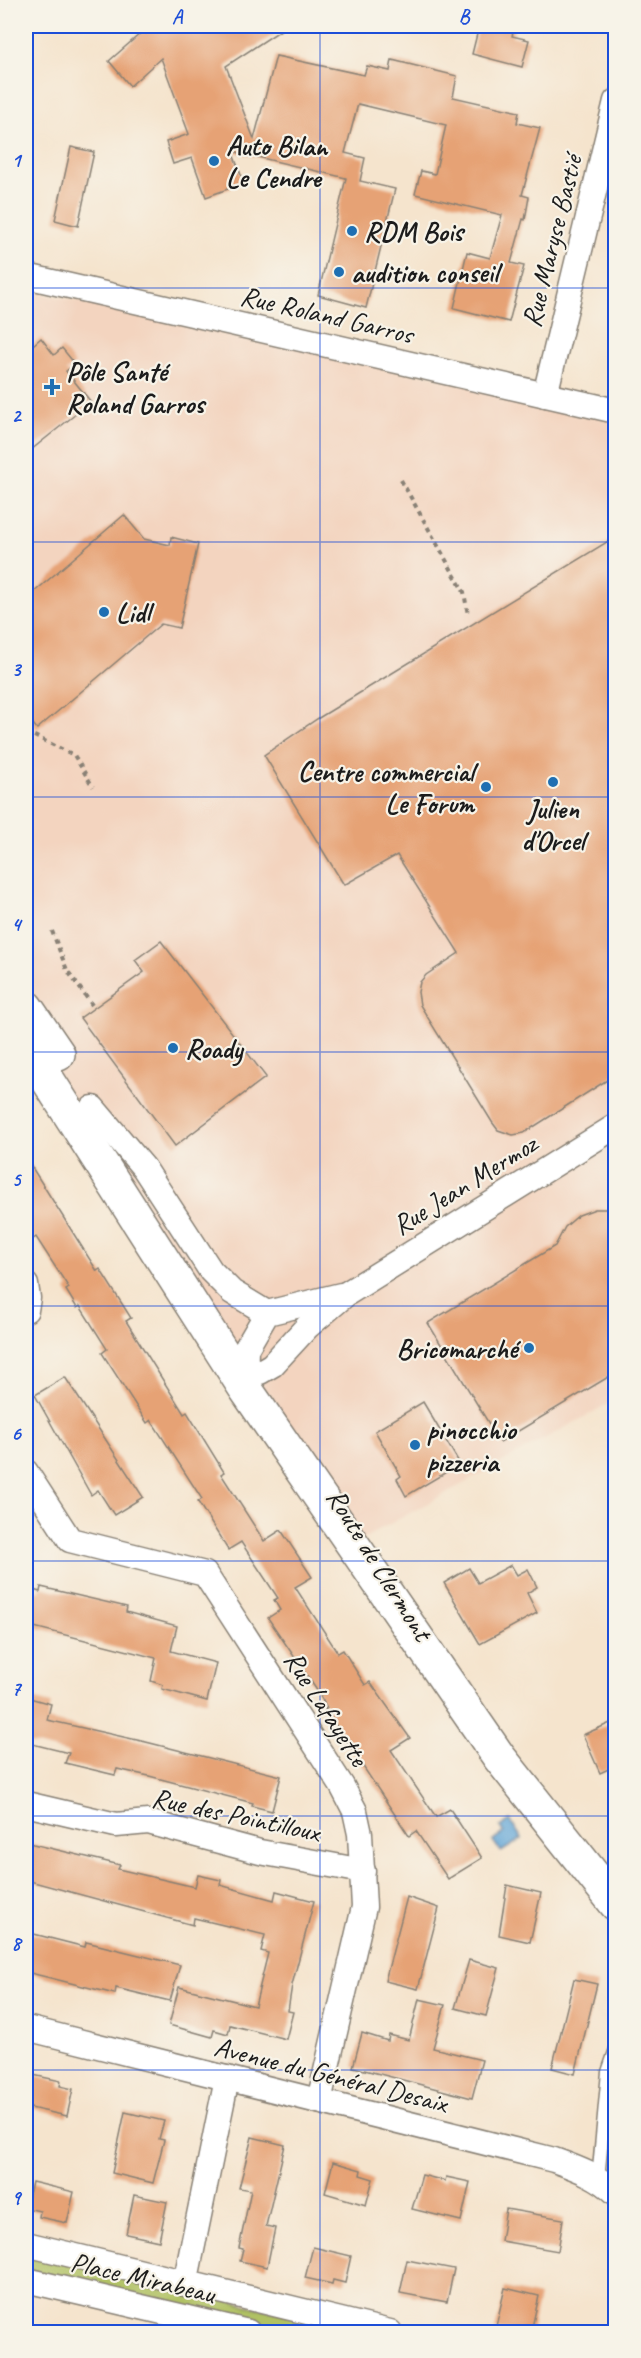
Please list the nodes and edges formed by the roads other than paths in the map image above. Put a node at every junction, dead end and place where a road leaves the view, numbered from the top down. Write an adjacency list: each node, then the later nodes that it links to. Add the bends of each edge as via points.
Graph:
1 (615, 101): 3 (street, Rue Maryse Bastié)
2 (26, 276): 3 (street, Rue Roland Garros)
3 (545, 395): 4 (street, Rue Roland Garros)
4 (615, 411)
5 (26, 1007): 7 (main road, Route de Clermont)
6 (26, 1040): 13 (main road, Route de Clermont, via 44,1074)
7 (93, 1108): 12 (street, Route de Clermont, via 144,1168 211,1271 232,1292); 13 (main road, Route de Clermont)
8 (615, 1126): 10 (street, Rue Jean Mermoz)
9 (26, 1285): 11 (street)
10 (346, 1294): 12 (street, Rue Jean Mermoz); 13 (street, Rue Jean Mermoz, via 307,1327 272,1365)
11 (26, 1310)
12 (267, 1312): 13 (street)
13 (245, 1368): 17 (main road, Route de Clermont, via 500,1757)
14 (26, 1472): 16 (street, Rue Lafayette, via 70,1540 205,1574 342,1786 355,1811)
15 (26, 1804): 16 (street, Rue des Pointilloux, via 116,1825 148,1822 260,1852)
16 (363, 1871): 21 (street, Rue Lafayette, via 364,1907)
17 (615, 1904)
18 (26, 2028): 20 (street, Avenue du Général Desaix)
19 (615, 2049): 22 (lane, via 608,2072)
20 (227, 2078): 21 (street, Avenue du Général Desaix); 25 (street, Place Mirabeau)
21 (319, 2101): 22 (street, Avenue du Général Desaix, via 554,2160)
22 (607, 2186)
23 (26, 2244): 25 (street, Place Mirabeau)
24 (26, 2280): 26 (street, Place Mirabeau)
25 (185, 2284): 27 (street, Place Mirabeau)
26 (248, 2332)
27 (390, 2332)

